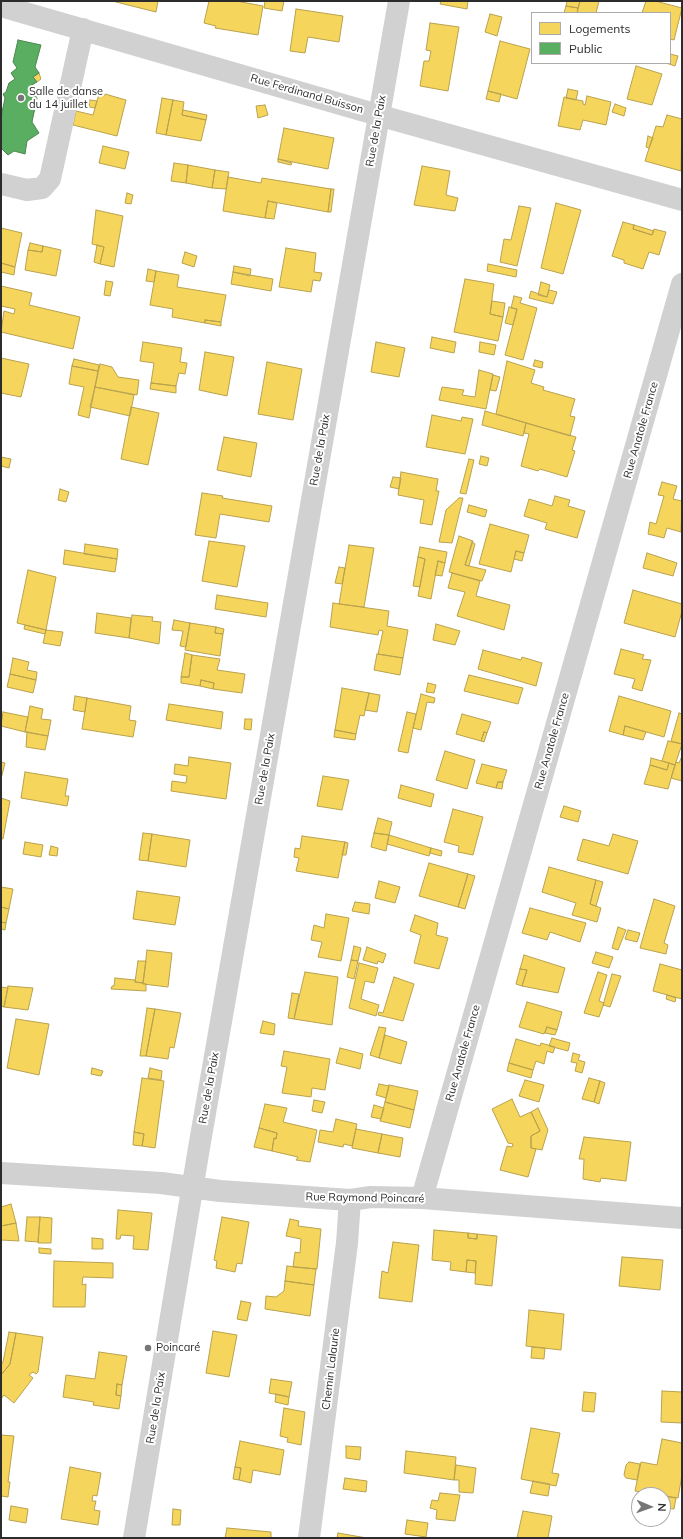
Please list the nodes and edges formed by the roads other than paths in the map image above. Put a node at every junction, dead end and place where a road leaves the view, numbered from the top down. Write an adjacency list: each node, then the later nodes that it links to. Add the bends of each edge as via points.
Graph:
1 (399, 1): 4 (street, Rue de la Paix)
2 (1, 6): 3 (street, Rue Ferdinand Buisson)
3 (83, 29): 4 (street, Rue Ferdinand Buisson); 5 (street, via 50,179 42,188 27,190)
4 (378, 115): 6 (street, Rue Ferdinand Buisson); 9 (street, Rue de la Paix)
5 (1, 184)
6 (682, 200)
7 (682, 284): 10 (street, Rue Anatole France)
8 (1, 1173): 9 (street, Rue Raymond Poincaré, via 161,1183)
9 (192, 1188): 11 (street, Rue Raymond Poincaré); 13 (street, Rue de la Paix)
10 (422, 1198): 11 (street, Rue Raymond Poincaré); 12 (street, Rue Raymond Poincaré)
11 (350, 1200): 14 (street, Chemin Lalaurie, via 347,1243)
12 (682, 1218)
13 (134, 1538)
14 (309, 1538)

